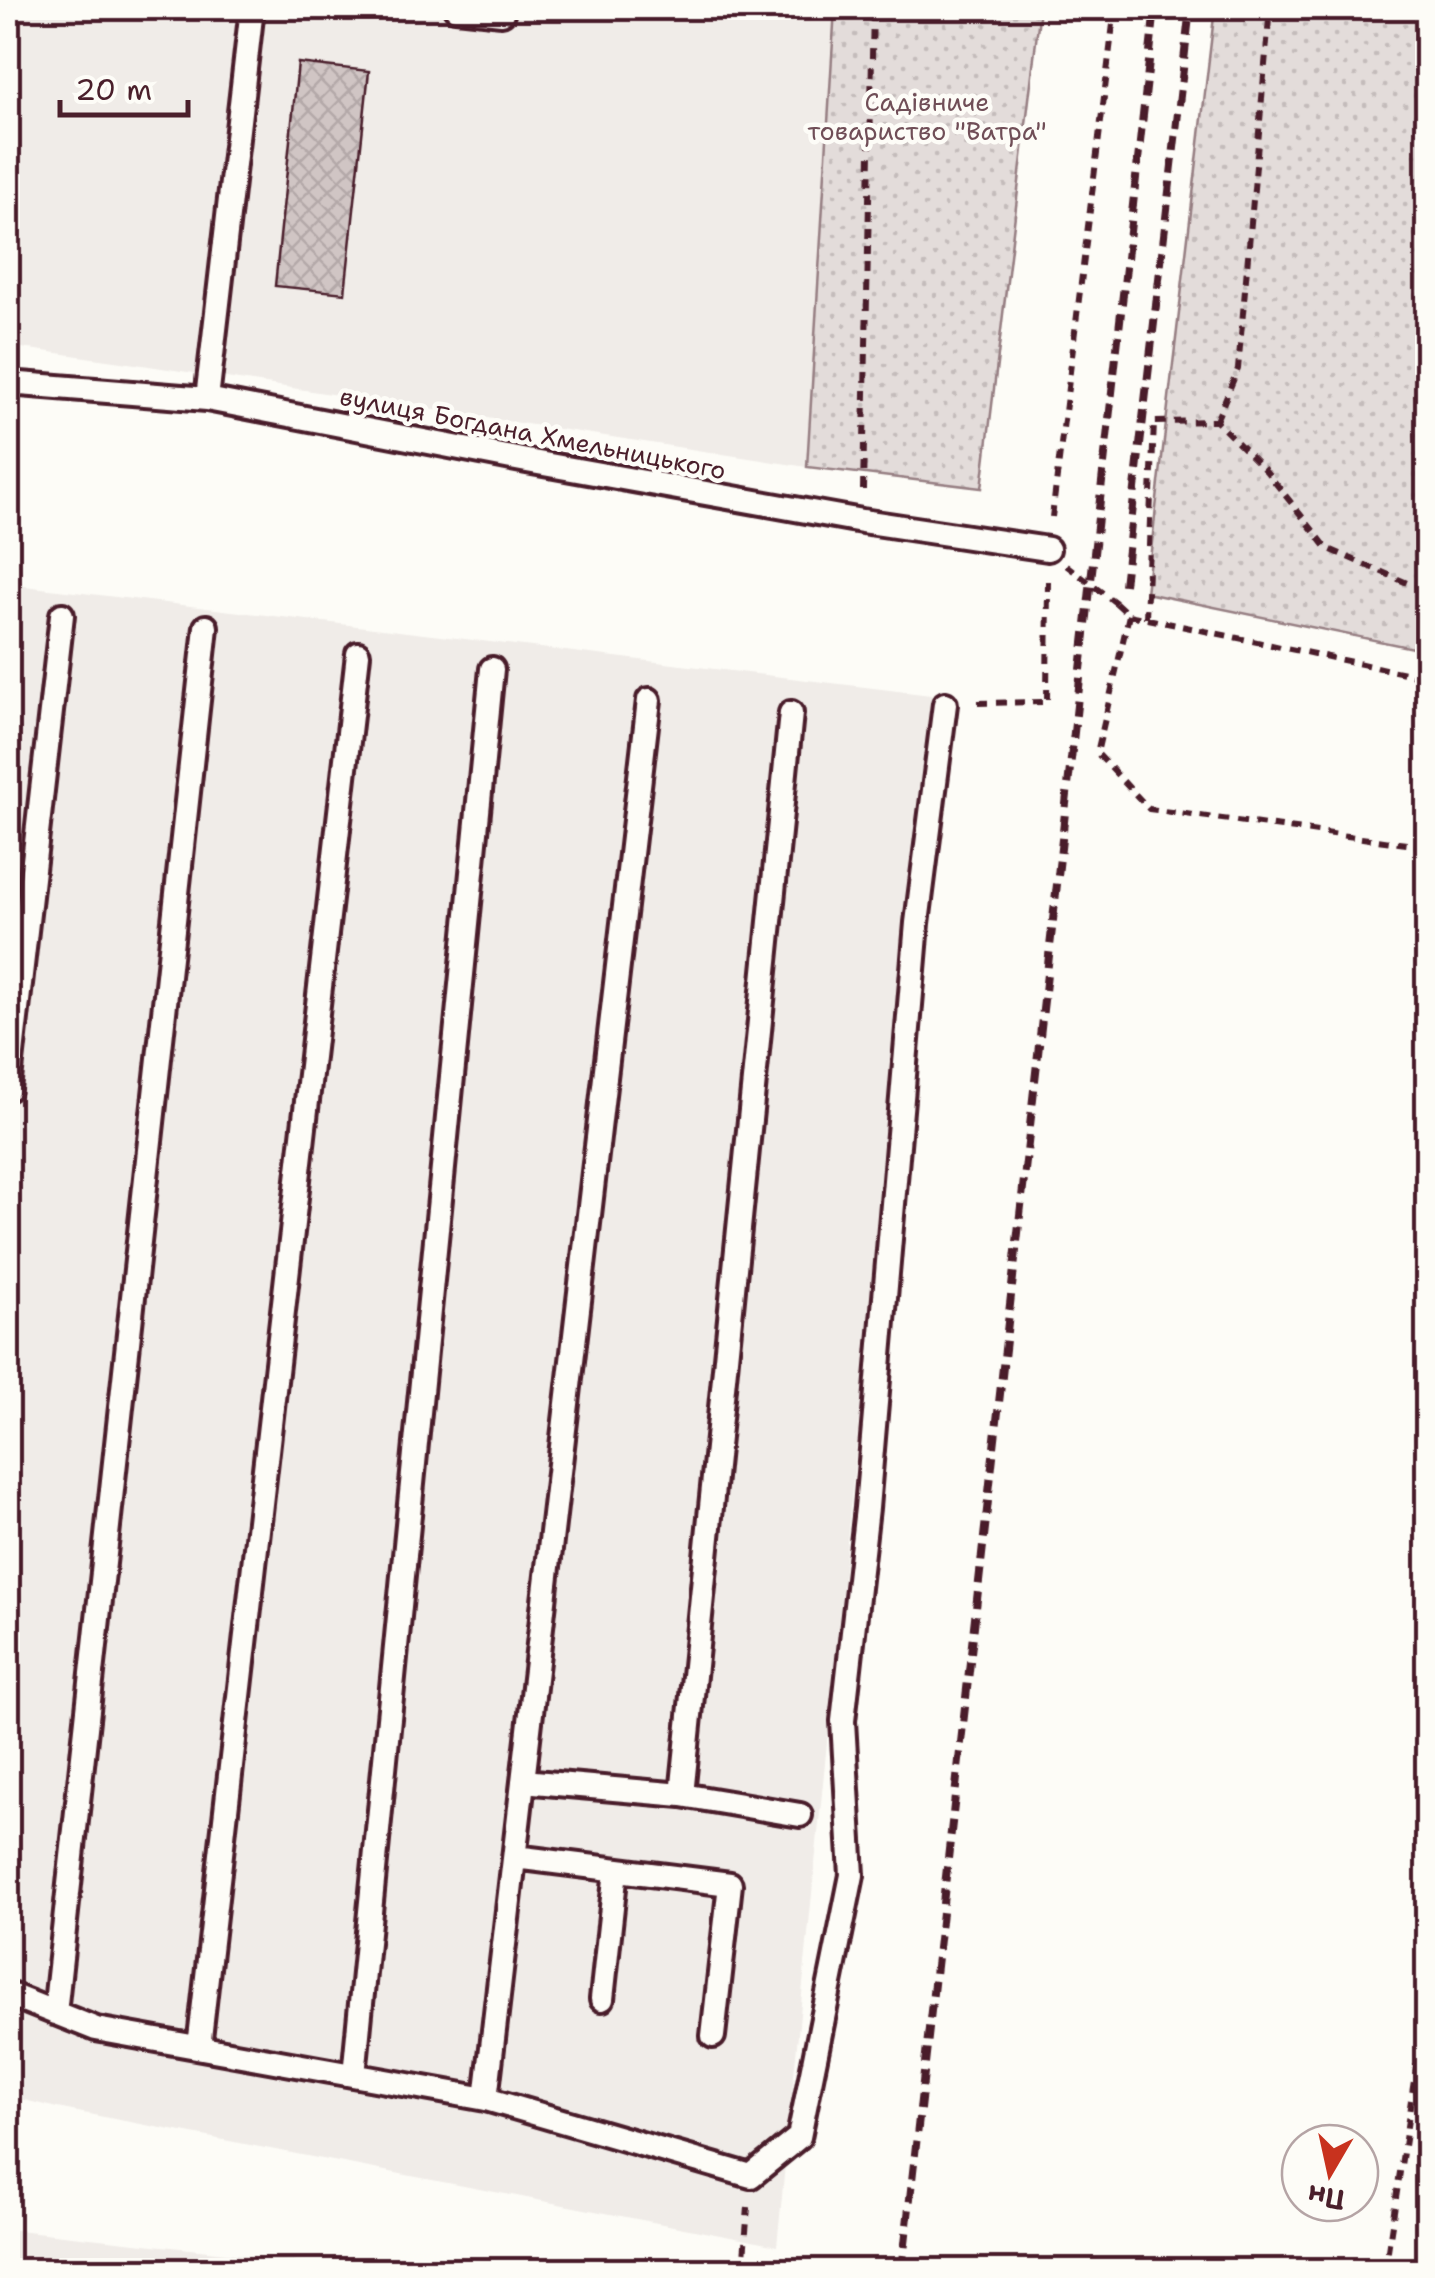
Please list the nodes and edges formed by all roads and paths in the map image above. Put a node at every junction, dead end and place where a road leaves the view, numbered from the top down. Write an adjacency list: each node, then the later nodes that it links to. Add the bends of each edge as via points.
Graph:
1 (252, 8): 8 (lane)
2 (456, 8): 3 (lane, via 502,14)
3 (503, 8)
4 (873, 8): 10 (path)
5 (1115, 8): 11 (path)
6 (1270, 8): 9 (path, via 1238,369)
7 (8, 382): 8 (lane, вулиця Богдана Хмельницького)
8 (208, 399): 10 (lane, вулиця Богдана Хмельницького)
9 (1216, 421): 12 (path, via 1327,548); 15 (path, via 1154,422)
10 (862, 521): 11 (lane, вулиця Богдана Хмельницького)
11 (1057, 557): 14 (path, bridge); 21 (path, via 1048,702)
12 (1428, 585)
13 (62, 615): 24 (lane)
14 (1129, 615): 15 (path); 23 (path, via 1097,753 1149,809)
15 (1146, 618): 19 (path)
16 (206, 627): 33 (lane)
17 (358, 654): 35 (lane)
18 (492, 669): 36 (lane)
19 (1428, 678)
20 (648, 700): 25 (lane)
21 (945, 704): 38 (lane, via 917,923 843,1720 852,1875 798,2136)
22 (791, 714): 26 (lane)
23 (1428, 847)
24 (8, 1089)
25 (523, 1781): 26 (lane); 28 (lane)
26 (682, 1794): 27 (lane)
27 (800, 1815)
28 (514, 1856): 29 (lane); 37 (lane)
29 (616, 1870): 32 (lane); 34 (lane, via 730,1884)
30 (1428, 1989): 40 (path)
31 (8, 1994): 33 (lane)
32 (602, 1999)
33 (55, 2013): 35 (lane, via 96,2029)
34 (713, 2036)
35 (199, 2047): 36 (lane)
36 (354, 2076): 37 (lane)
37 (486, 2099): 38 (lane)
38 (751, 2176): 39 (path)
39 (742, 2270)
40 (1385, 2270)

